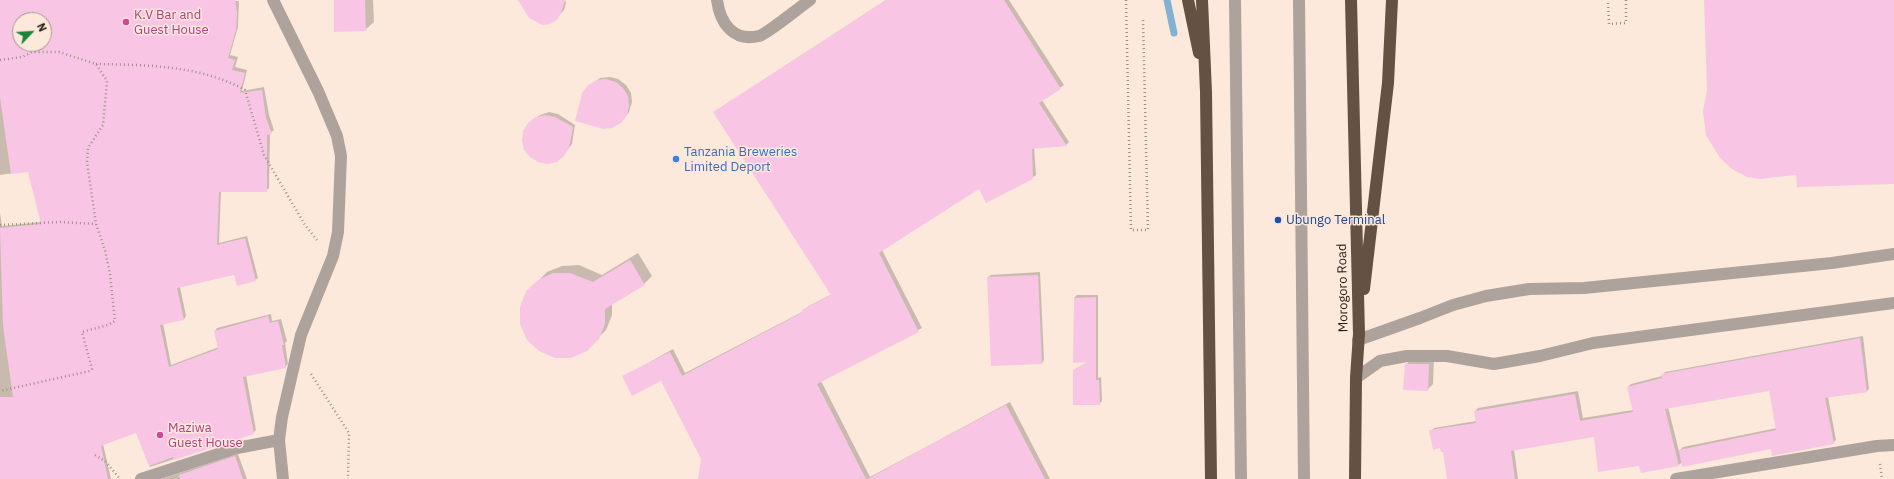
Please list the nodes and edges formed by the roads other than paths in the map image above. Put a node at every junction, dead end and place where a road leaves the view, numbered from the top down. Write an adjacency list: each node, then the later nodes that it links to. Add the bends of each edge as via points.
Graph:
1 (273, 0): 15 (street, via 318,91 337,136 341,156 338,232 333,256 301,335)
2 (717, 0): 3 (street, via 719,12 732,33 760,36)
3 (810, 0)
4 (1188, 0): 10 (highway)
5 (1202, 0): 10 (highway)
6 (1234, 0): 20 (street)
7 (1299, 0): 21 (street)
8 (1351, 0): 13 (highway, Morogoro Road)
9 (1392, 0): 13 (highway, via 1388,83)
10 (1206, 92): 19 (highway)
11 (1894, 254): 13 (street, via 1832,263 1584,288 1528,289 1453,305)
12 (1894, 303): 14 (street, via 1593,343 1494,364 1447,356 1407,356 1380,361)
13 (1358, 337): 14 (highway, Morogoro Road)
14 (1356, 378): 22 (highway, Morogoro Road)
15 (279, 440): 17 (street, via 237,448); 18 (street)
16 (1894, 445): 23 (street)
17 (141, 479)
18 (283, 479)
19 (1211, 479)
20 (1241, 479)
21 (1304, 479)
22 (1355, 479)
23 (1676, 479)

